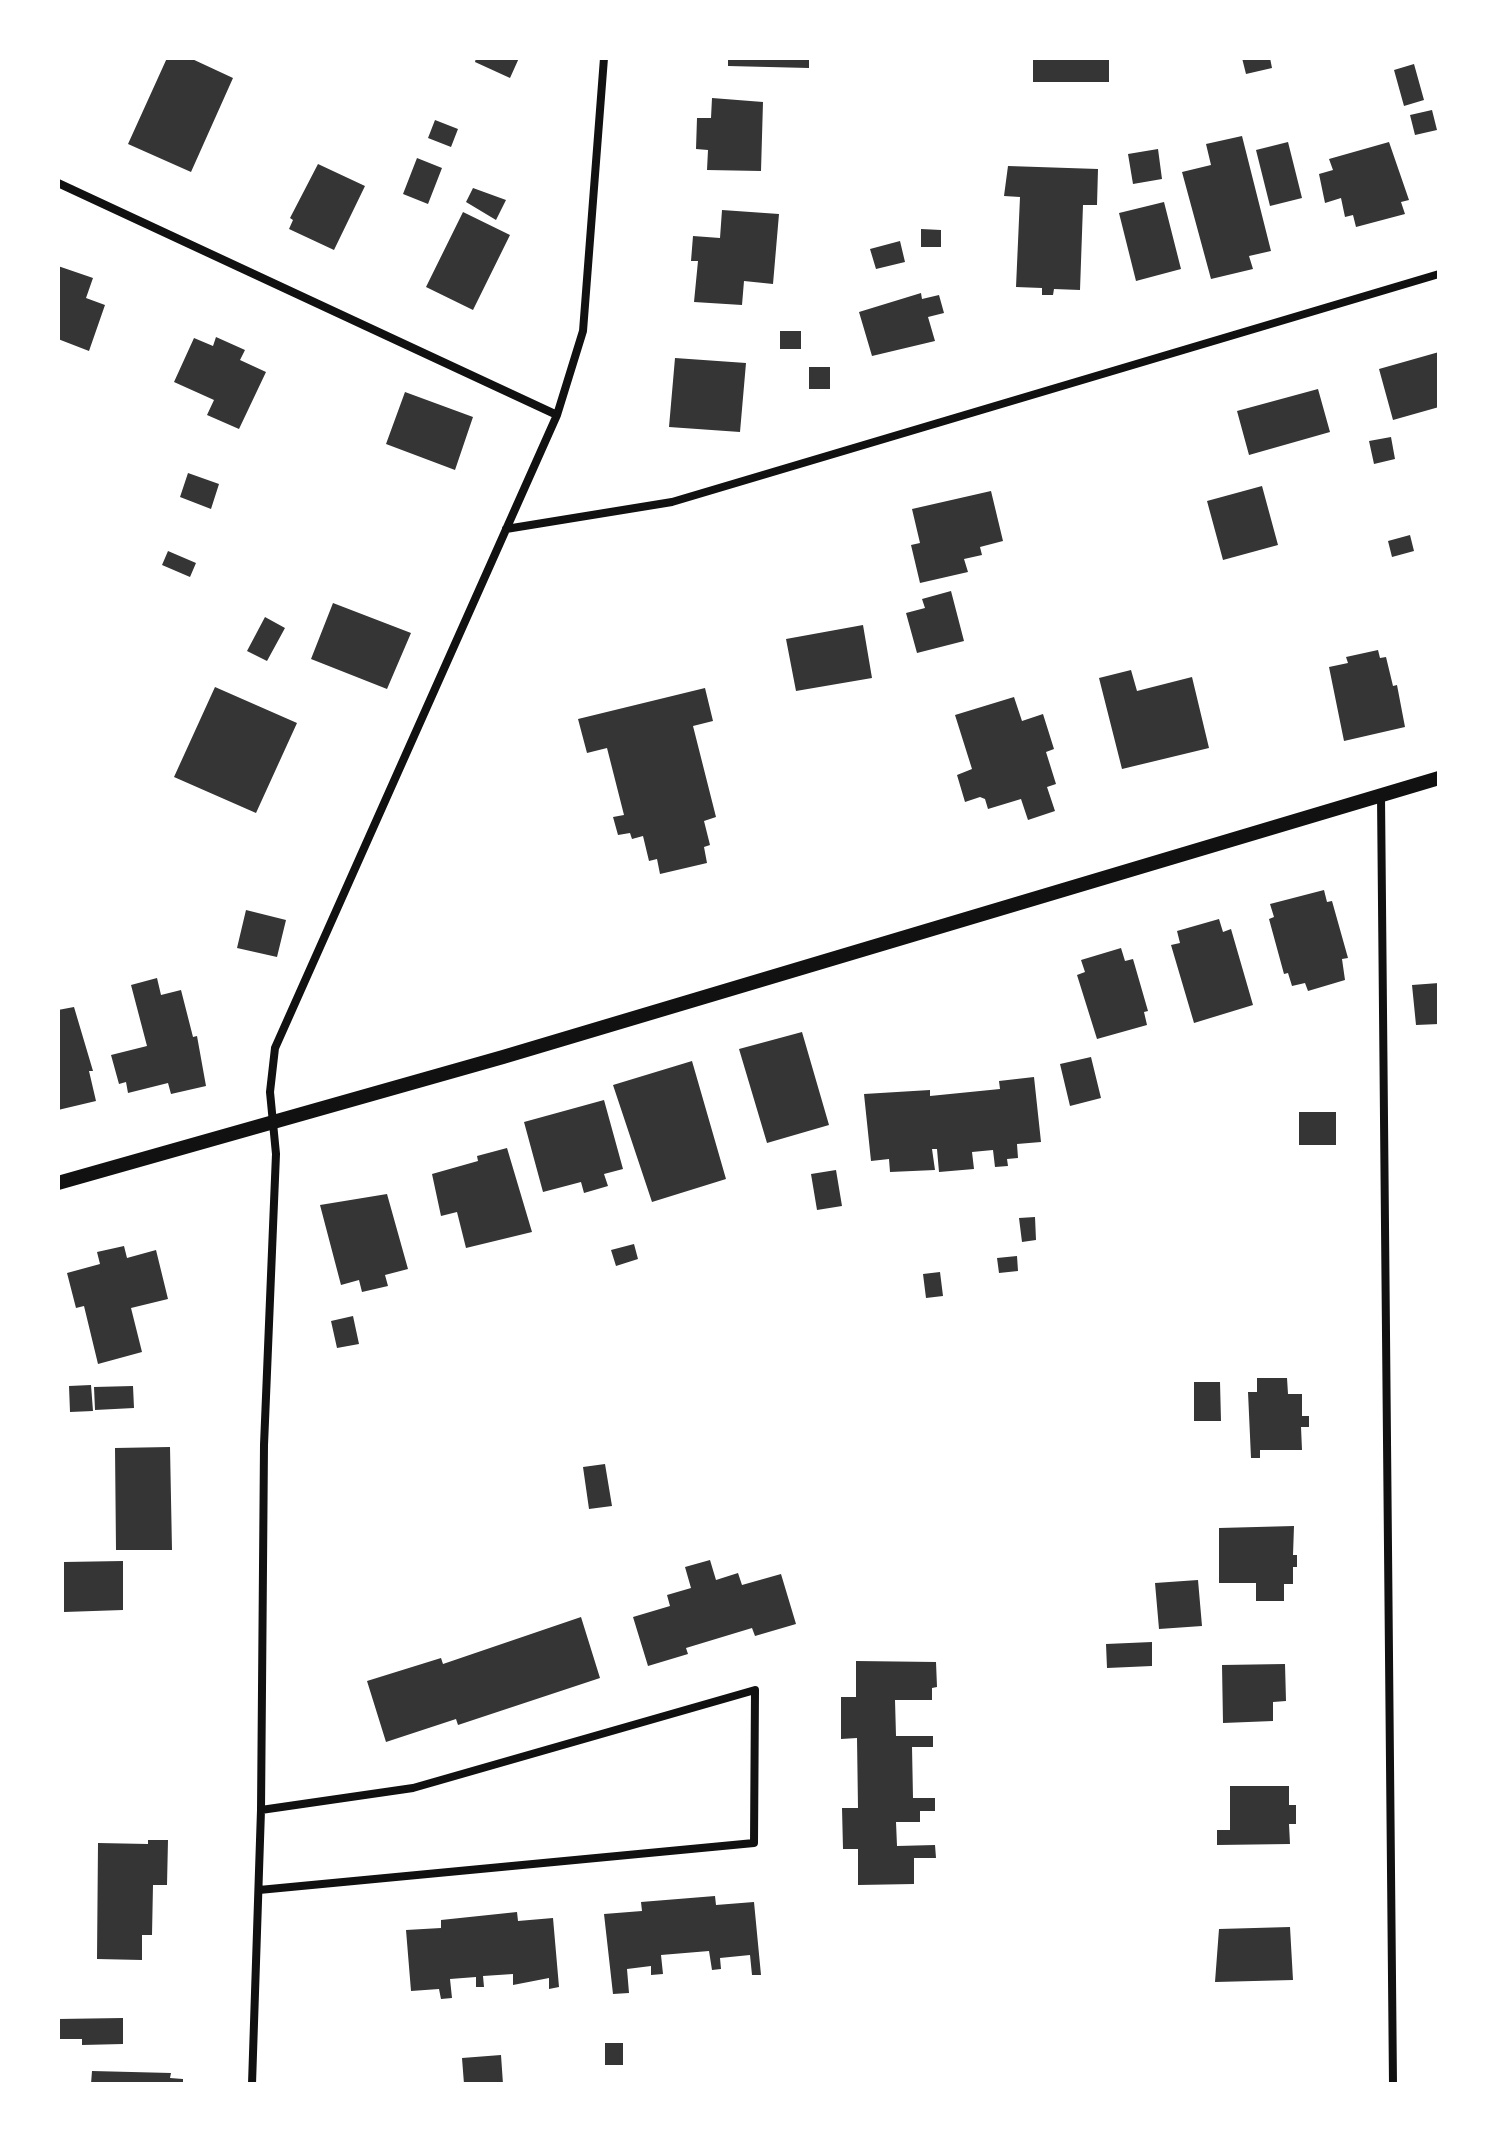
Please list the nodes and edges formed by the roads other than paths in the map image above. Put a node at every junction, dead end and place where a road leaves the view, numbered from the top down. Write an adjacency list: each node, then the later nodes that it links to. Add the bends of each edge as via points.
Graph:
1 (604, 58): 4 (street, via 583,331)
2 (58, 183): 4 (street)
3 (1439, 274): 5 (street, via 672,502)
4 (557, 415): 5 (street)
5 (506, 529): 8 (street, via 275,1048)
6 (1439, 778): 7 (street)
7 (1381, 796): 8 (street); 13 (street)
8 (273, 1124): 9 (street); 10 (street)
9 (58, 1183)
10 (261, 1810): 11 (street); 11 (street, via 413,1788 755,1690 754,1843)
11 (259, 1890): 12 (street)
12 (252, 2084)
13 (1393, 2084)

